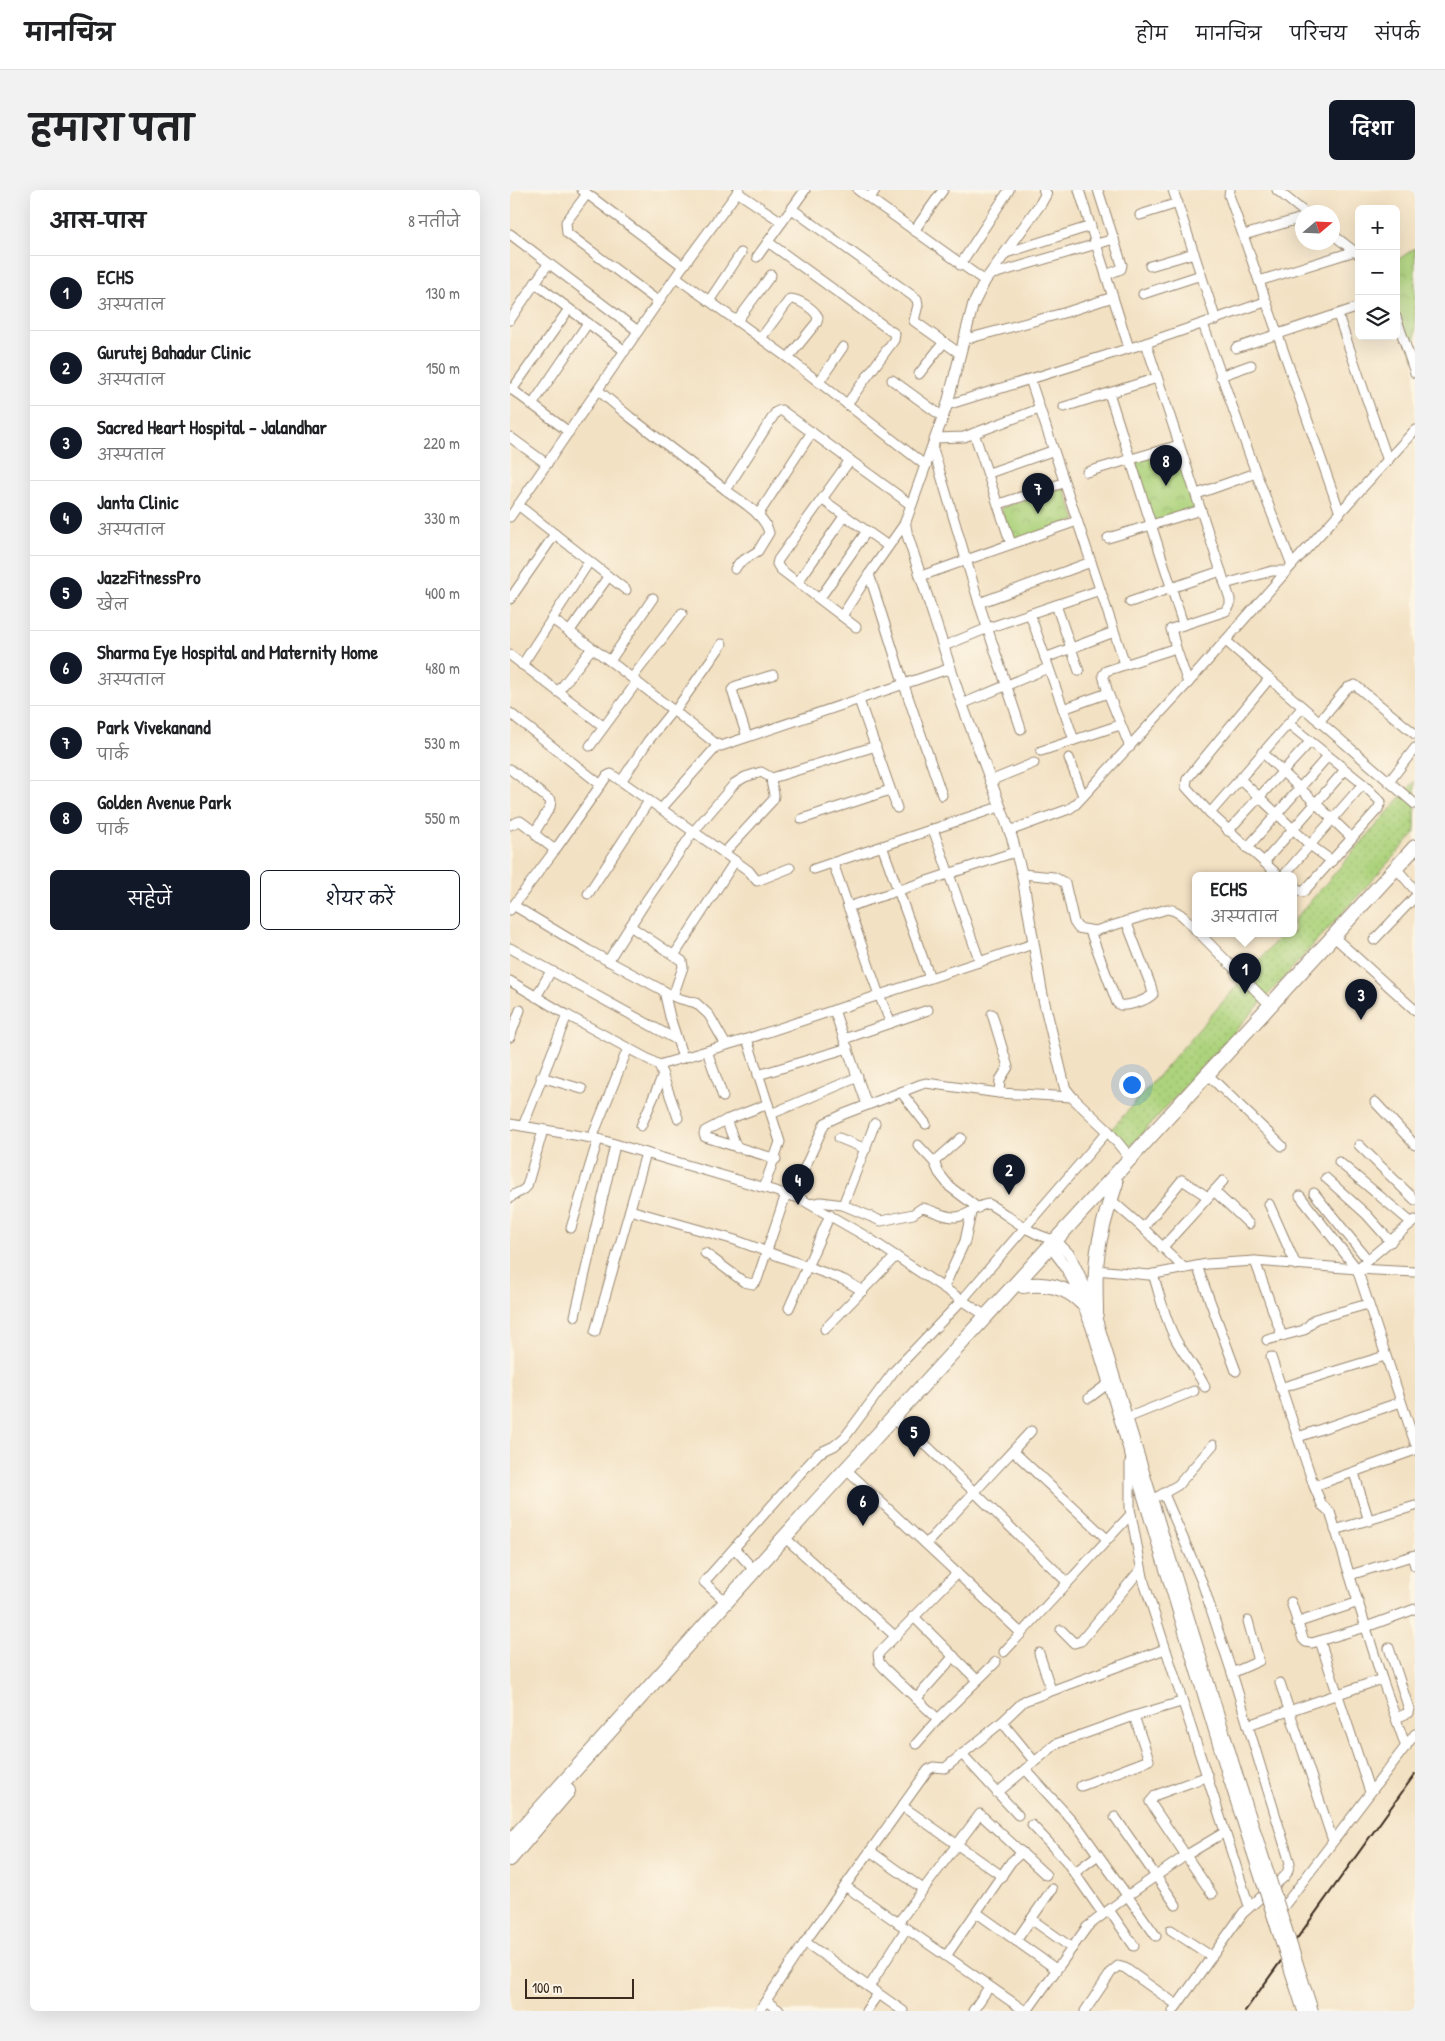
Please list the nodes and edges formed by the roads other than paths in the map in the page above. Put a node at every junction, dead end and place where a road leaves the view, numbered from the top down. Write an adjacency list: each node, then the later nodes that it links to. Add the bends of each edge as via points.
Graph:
1 (805, 190): 17 (street)
2 (858, 190): 14 (street)
3 (875, 190): 14 (street)
4 (942, 190): 22 (street)
5 (1009, 190): 36 (street)
6 (1079, 190): 21 (street)
7 (1098, 190): 25 (street)
8 (1173, 190): 15 (street)
9 (1230, 190): 24 (street)
10 (1277, 190): 16 (street)
11 (738, 191): 20 (street); 37 (street)
12 (1046, 191): 31 (street)
13 (585, 192): 37 (street); 49 (street, via 566,222 567,233)
14 (870, 198): 22 (street)
15 (1178, 203): 18 (street); 32 (street)
16 (1295, 205)
17 (792, 209): 20 (street); 64 (street, via 917,299 914,320)
18 (1140, 215)
19 (1295, 220): 24 (street)
20 (782, 222): 27 (street)
21 (1091, 226): 28 (street); 31 (street)
22 (914, 231): 36 (street)
23 (510, 234): 35 (street)
24 (1244, 235): 44 (street)
25 (1114, 239): 28 (street); 40 (street, via 1122,268)
26 (1340, 240): 29 (street)
27 (768, 242): 34 (street); 83 (street, via 895,334 894,340)
28 (1096, 244): 40 (street); 43 (street)
29 (1355, 251)
30 (741, 253): 48 (street)
31 (1006, 253): 43 (street)
32 (1194, 253): 38 (street); 41 (street)
33 (1355, 253): 44 (street)
34 (757, 257)
35 (548, 264): 45 (street); 60 (street)
36 (960, 265): 43 (street)
37 (683, 266): 42 (street)
38 (1150, 266)
39 (771, 275): 56 (street)
40 (1106, 275): 47 (street)
41 (1202, 275): 46 (street); 55 (street)
42 (676, 277): 48 (street); 49 (street)
43 (988, 278): 63 (street, via 973,305)
44 (1259, 282): 50 (street)
45 (535, 283): 51 (street); 54 (street)
46 (1143, 294)
47 (1113, 297): 63 (street); 67 (street)
48 (709, 300): 56 (street)
49 (659, 302): 60 (street)
50 (1266, 302): 55 (street); 61 (street)
51 (569, 309): 57 (street); 80 (street)
52 (1355, 309): 53 (street)
53 (1338, 315): 61 (street); 100 (street)
54 (510, 320)
55 (1216, 320): 58 (street)
56 (737, 321): 62 (street)
57 (588, 323): 69 (street); 84 (street)
58 (1203, 324): 65 (street); 75 (street)
59 (1400, 328): 73 (street)
60 (638, 331): 69 (street)
61 (1276, 334): 68 (street); 114 (street)
62 (761, 338): 71 (street); 71 (street, via 790,299 815,312 817,322)
63 (963, 340): 70 (street)
64 (944, 342): 70 (street); 74 (street)
65 (1146, 343): 67 (street); 76 (street)
66 (843, 347): 79 (street)
67 (1129, 348): 77 (street)
68 (1236, 348)
69 (625, 351): 81 (street)
70 (959, 353): 85 (street)
71 (788, 358): 79 (street)
72 (1250, 365): 75 (street)
73 (1414, 366)
74 (919, 374)
75 (1220, 376): 105 (street)
76 (1157, 378): 82 (street); 95 (street)
77 (1030, 379): 85 (street); 87 (street)
78 (892, 380): 88 (street)
79 (819, 382): 83 (street)
80 (511, 389): 84 (street)
81 (598, 390): 90 (street); 107 (street)
82 (1109, 393): 86 (street); 98 (street)
83 (847, 404): 102 (street)
84 (532, 405): 90 (street)
85 (947, 405): 88 (street)
86 (1064, 407)
87 (1039, 409): 92 (street); 97 (street)
88 (943, 417): 94 (street)
89 (1415, 430): 100 (street)
90 (569, 432): 101 (street)
91 (812, 432): 99 (street); 107 (street, via 784,410 779,410); 115 (street)
92 (974, 433): 94 (street, via 960,438); 104 (street)
93 (510, 437): 101 (street)
94 (936, 438): 96 (street)
95 (1179, 445): 98 (street); 108 (street)
96 (932, 450): 102 (street); 126 (street)
97 (1052, 450): 104 (street); 106 (street)
98 (1130, 459): 103 (street); 120 (street)
99 (850, 460): 109 (street); 110 (street)
100 (1388, 461): 114 (street)
101 (547, 464): 112 (street)
102 (926, 466): 110 (street)
103 (1087, 472)
104 (989, 473): 111 (street)
105 (1256, 474): 108 (street); 129 (street)
106 (1064, 483): 111 (street); 118 (street)
107 (726, 490): 115 (street)
108 (1197, 494): 113 (street)
109 (823, 500): 116 (street); 135 (street, via 778,560 780,569)
110 (910, 504): 119 (street)
111 (999, 504): 124 (street)
112 (518, 505): 117 (street); 122 (street)
113 (1201, 510): 120 (street); 131 (street)
114 (1340, 513): 129 (street)
115 (758, 515): 130 (street, via 767,526 768,536 758,551)
116 (846, 515): 121 (street); 135 (street)
117 (510, 517)
118 (1077, 521): 124 (street); 128 (street)
119 (905, 523): 125 (street); 133 (street)
120 (1151, 526): 123 (street); 137 (street)
121 (867, 531): 125 (street); 141 (street)
122 (556, 534): 127 (street); 142 (street)
123 (1108, 538)
124 (1011, 544): 126 (street)
125 (888, 546): 132 (street)
126 (966, 559): 133 (street); 144 (street)
127 (589, 562): 134 (street); 149 (street)
128 (1091, 562): 139 (street); 144 (street)
129 (1289, 568): 136 (street); 155 (street)
130 (735, 569)
131 (1221, 572): 136 (street); 137 (street)
132 (869, 574): 148 (street); 173 (street)
133 (921, 576): 157 (street)
134 (608, 577): 138 (street); 153 (street)
135 (798, 582): 141 (street)
136 (1225, 584): 150 (street, via 1230,603 1226,611)
137 (1172, 588): 143 (street); 150 (street)
138 (626, 590)
139 (1100, 590): 145 (street); 154 (street)
140 (653, 598): 163 (street)
141 (820, 598): 148 (street)
142 (510, 599)
143 (1130, 602)
144 (979, 603): 152 (street)
145 (1056, 605): 147 (street); 159 (street)
146 (682, 613): 171 (street)
147 (1030, 614): 152 (street); 162 (street)
148 (842, 616): 151 (street)
149 (552, 619): 153 (street); 165 (street)
150 (1183, 624): 160 (street, via 1171,629)
151 (856, 627)
152 (988, 628): 157 (street); 174 (street)
153 (569, 632): 158 (street)
154 (1114, 632): 159 (street); 164 (street)
155 (1226, 641): 170 (street); 172 (street)
156 (722, 644): 181 (street)
157 (944, 646): 166 (street)
158 (592, 648): 163 (street); 175 (street)
159 (1071, 648): 162 (street); 168 (street)
160 (1176, 648): 164 (street); 172 (street)
161 (510, 655): 165 (street)
162 (1045, 658): 167 (street)
163 (610, 661): 171 (street)
164 (1125, 664): 176 (street, via 1104,673)
165 (522, 665): 175 (street)
166 (951, 668): 173 (street); 178 (street)
167 (1048, 668): 174 (street); 180 (street)
168 (1079, 671)
169 (773, 675): 189 (street, via 732,690)
170 (1269, 679): 179 (street); 223 (street, via 1187,779 1186,787)
171 (634, 680): 181 (street); 186 (street)
172 (1188, 683): 195 (street)
173 (904, 685): 177 (street); 214 (street)
174 (1006, 686): 178 (street); 187 (street)
175 (558, 692): 186 (street)
176 (1108, 693): 180 (street); 185 (street)
177 (859, 700): 189 (street); 194 (street)
178 (962, 704): 208 (street)
179 (1302, 708): 183 (street); 184 (street)
180 (1063, 709): 190 (street)
181 (674, 710): 192 (street); 207 (street)
182 (510, 713): 211 (street)
183 (1319, 722): 188 (street, via 1347,688 1355,685); 209 (street)
184 (1289, 724): 191 (street); 198 (street)
185 (1120, 725): 190 (street); 195 (street)
186 (603, 726): 193 (street)
187 (1021, 729)
188 (1415, 734)
189 (747, 738): 192 (street)
190 (1074, 740): 197 (street)
191 (1310, 742): 199 (street); 204 (street)
192 (718, 745): 222 (street)
193 (590, 746)
194 (876, 746): 205 (street); 213 (street)
195 (1130, 747): 215 (street)
196 (1415, 748): 209 (street)
197 (1041, 751)
198 (1262, 752): 204 (street); 206 (street)
199 (1328, 756): 203 (street); 212 (street)
200 (1069, 758): 215 (street)
201 (1034, 763): 208 (street)
202 (510, 769): 232 (street, via 551,801)
203 (1345, 770): 210 (street); 218 (street)
204 (1282, 771): 212 (street); 216 (street)
205 (772, 778): 230 (street, via 761,772 736,782); 240 (street, via 774,800)
206 (1240, 779): 216 (street); 223 (street)
207 (622, 780): 211 (street, via 608,774); 217 (street)
208 (990, 781): 220 (street)
209 (1389, 782): 219 (street)
210 (1363, 784): 226 (street); 234 (street, via 1381,802)
211 (601, 785): 239 (street)
212 (1299, 787): 218 (street); 224 (street)
213 (890, 790): 221 (street); 225 (street)
214 (942, 795)
215 (1083, 796): 233 (street, via 1069,808)
216 (1259, 797): 224 (street); 231 (street)
217 (649, 801): 222 (street); 256 (street)
218 (1317, 804): 226 (street); 229 (street)
219 (1415, 804)
220 (999, 807): 228 (street); 233 (street)
221 (898, 808)
222 (661, 810): 230 (street)
223 (1210, 813): 231 (street)
224 (1276, 814): 229 (street); 238 (street)
225 (802, 819)
226 (1333, 819): 234 (street); 235 (street)
227 (510, 825): 232 (street, via 521,821)
228 (933, 829): 236 (street); 251 (street)
229 (1294, 830): 235 (street); 244 (street)
230 (694, 831): 240 (street); 261 (street)
231 (1228, 831): 238 (street)
232 (534, 832): 239 (street)
233 (1009, 832): 241 (street)
234 (1352, 838): 243 (street)
235 (1310, 845): 243 (street); 250 (street)
236 (882, 846): 245 (street); 254 (street)
237 (1415, 847): 247 (main road)
238 (1247, 848): 244 (street)
239 (555, 850): 259 (street)
240 (724, 852): 242 (street)
241 (1015, 852): 251 (street); 252 (street)
242 (735, 861): 246 (street, via 758,881); 269 (street)
243 (1332, 861): 253 (street, via 1303,892)
244 (1264, 862): 249 (street)
245 (833, 863): 248 (street); 258 (street)
246 (790, 868)
247 (1396, 868): 255 (street); 264 (main road)
248 (814, 869)
249 (1275, 872)
250 (1287, 872)
251 (948, 874): 254 (street); 271 (street)
252 (1022, 874): 263 (street, via 1063,881 1075,926); 267 (street)
253 (1297, 889)
254 (898, 890): 258 (street); 273 (street)
255 (1415, 890)
256 (588, 894)
257 (1415, 896): 266 (street)
258 (848, 907): 276 (street)
259 (512, 908): 270 (street)
260 (1126, 921): 262 (street, via 1161,910 1174,910); 263 (street); 263 (street, via 1152,994 1126,1006 1117,1003)
261 (630, 926): 269 (street); 270 (street)
262 (1192, 926)
263 (1090, 931)
264 (1333, 936): 278 (main road); 282 (street)
265 (1203, 937): 278 (street)
266 (1374, 940)
267 (1032, 944): 271 (street); 305 (street, via 1065,1088)
268 (510, 948): 272 (street)
269 (675, 954): 275 (street, via 683,967)
270 (608, 961): 275 (street)
271 (980, 962): 273 (street)
272 (551, 971): 277 (street); 289 (street)
273 (930, 978): 276 (street)
274 (510, 981): 277 (street)
275 (668, 994): 289 (street); 290 (street, via 702,1007)
276 (879, 995): 280 (street); 285 (street)
277 (536, 997): 284 (street)
278 (1270, 1005): 296 (main road)
279 (520, 1010): 286 (street)
280 (834, 1010): 287 (street); 288 (street)
281 (928, 1010): 285 (street)
282 (1415, 1010)
283 (992, 1014): 303 (street, via 1008,1067 1000,1080)
284 (567, 1015): 291 (street); 299 (street)
285 (891, 1023): 288 (street)
286 (510, 1037)
287 (747, 1039): 290 (street); 298 (street)
288 (844, 1039): 292 (street)
289 (678, 1040): 294 (street)
290 (726, 1045): 293 (street)
291 (628, 1048): 295 (street); 319 (street)
292 (848, 1048): 298 (street); 300 (street)
293 (707, 1050): 294 (street); 304 (street)
294 (683, 1058): 295 (street)
295 (659, 1065): 297 (street)
296 (1208, 1074): 326 (street); 333 (main road)
297 (663, 1075): 310 (street); 316 (street)
298 (758, 1075): 307 (street)
299 (541, 1077): 301 (street); 315 (street)
300 (858, 1077): 308 (street); 309 (street)
301 (582, 1089)
302 (901, 1092): 303 (street, via 926,1083); 308 (street); 314 (street)
303 (1000, 1093): 305 (street)
304 (723, 1097)
305 (1072, 1097): 318 (street)
306 (1375, 1102): 325 (street)
307 (768, 1104): 309 (street); 311 (street)
308 (867, 1105): 340 (street, via 825,1124)
309 (771, 1114): 330 (street, via 780,1142)
310 (678, 1118)
311 (726, 1120): 327 (street); 327 (street, via 706,1131 704,1136)
312 (875, 1123): 328 (street)
313 (510, 1124): 315 (street)
314 (926, 1124)
315 (523, 1126): 317 (street)
316 (641, 1126)
317 (543, 1130): 319 (street); 342 (street, via 527,1186)
318 (1108, 1132): 333 (street); 354 (street)
319 (595, 1138): 322 (street); 353 (street)
320 (839, 1138): 328 (street)
321 (961, 1138): 331 (street)
322 (615, 1144): 329 (street); 380 (street)
323 (918, 1145): 331 (street)
324 (1358, 1145): 344 (street)
325 (1415, 1145)
326 (1282, 1146)
327 (737, 1148): 330 (street)
328 (866, 1149): 347 (street)
329 (646, 1153): 337 (street); 348 (street)
330 (776, 1159): 337 (street)
331 (934, 1162): 349 (street, via 950,1187)
332 (1339, 1162): 351 (street)
333 (1127, 1163): 336 (main road); 357 (main road)
334 (1326, 1178): 356 (street, via 1367,1215)
335 (1223, 1181): 339 (street)
336 (1116, 1182): 343 (main road); 357 (main road)
337 (764, 1187): 340 (street)
338 (1314, 1193): 362 (street)
339 (1211, 1194): 352 (street); 355 (street, via 1182,1180); 358 (street)
340 (789, 1195): 345 (street); 359 (street)
341 (1300, 1196): 368 (street)
342 (510, 1198)
343 (1111, 1200): 355 (street); 369 (main road, via 1103,1225)
344 (1415, 1200)
345 (810, 1204): 347 (street); 350 (street)
346 (1269, 1204): 364 (street)
347 (844, 1205): 349 (street, via 881,1221 913,1214 922,1208 951,1217)
348 (630, 1210): 359 (street); 384 (street)
349 (974, 1210): 354 (street, via 989,1204); 373 (street, via 965,1241)
350 (830, 1216): 361 (street); 366 (street)
351 (1414, 1222): 356 (street)
352 (1249, 1224)
353 (571, 1228)
354 (1024, 1228): 357 (street); 375 (street)
355 (1143, 1228): 358 (street)
356 (1390, 1242): 362 (street)
357 (1053, 1244): 372 (main road); 376 (street); 379 (street, via 1070,1255); 381 (main road)
358 (1162, 1248): 367 (street)
359 (766, 1252): 360 (street, via 754,1284 749,1284); 366 (street)
360 (705, 1253)
361 (896, 1256): 373 (street); 374 (street)
362 (1368, 1260): 368 (street)
363 (1255, 1261): 364 (street); 365 (street); 385 (street)
364 (1296, 1265): 368 (street)
365 (1197, 1266): 367 (street); 389 (street)
366 (807, 1267): 374 (street, via 844,1280); 378 (street)
367 (1184, 1268): 371 (street)
368 (1357, 1269): 370 (street); 377 (street)
369 (1096, 1270): 371 (street); 379 (main road)
370 (1415, 1272)
371 (1153, 1274): 391 (street, via 1177,1341)
372 (1023, 1286): 376 (main road, via 1035,1284 1063,1289); 397 (main road)
373 (944, 1287): 375 (street)
374 (863, 1291): 382 (street)
375 (963, 1299): 381 (street); 418 (street, via 894,1371 849,1432 834,1446 819,1453)
376 (1082, 1303): 383 (street)
377 (1368, 1304): 385 (street, via 1315,1319 1304,1330); 387 (street)
378 (789, 1308)
379 (1096, 1314): 383 (street)
380 (575, 1316)
381 (986, 1316): 416 (main road)
382 (825, 1329)
383 (1097, 1330): 390 (street); 396 (street)
384 (595, 1332)
385 (1282, 1336): 386 (street)
386 (1267, 1340)
387 (1385, 1356): 392 (street); 395 (street)
388 (1271, 1357): 392 (street)
389 (1236, 1371)
390 (1109, 1383): 394 (street); 404 (street)
391 (1205, 1387)
392 (1280, 1388): 399 (street)
393 (1194, 1391): 396 (street)
394 (1089, 1398)
395 (1401, 1402): 399 (street); 400 (street)
396 (1127, 1418): 410 (street)
397 (899, 1424): 406 (main road); 408 (street)
398 (1031, 1431): 403 (street)
399 (1298, 1437): 407 (street)
400 (1415, 1443)
401 (1213, 1445): 409 (street, via 1178,1486)
402 (1415, 1450): 405 (street)
403 (1013, 1451): 408 (street); 415 (street)
404 (1130, 1457): 412 (street); 465 (street)
405 (1354, 1473): 407 (street); 413 (street)
406 (852, 1475): 416 (main road); 417 (street)
407 (1314, 1486): 414 (street, via 1322,1505 1330,1512)
408 (975, 1492): 417 (street); 425 (street)
409 (1164, 1494): 410 (street); 444 (street, via 1202,1582)
410 (1152, 1500): 465 (street)
411 (1415, 1506): 413 (street)
412 (1131, 1514): 415 (street); 421 (street)
413 (1370, 1521): 414 (street)
414 (1335, 1530): 424 (street)
415 (1108, 1539): 425 (street)
416 (787, 1540): 422 (main road); 436 (street); 481 (main road)
417 (926, 1544): 423 (street)
418 (735, 1548): 422 (street); 426 (street, via 704,1582)
419 (1413, 1555): 420 (street); 424 (street)
420 (1415, 1566)
421 (1141, 1569): 434 (street, via 1081,1641 1074,1642); 439 (street)
422 (754, 1570): 426 (main road)
423 (957, 1573): 430 (street); 435 (street)
424 (1350, 1575): 428 (street)
425 (1067, 1582): 435 (street)
426 (726, 1602): 475 (main road)
427 (1291, 1602): 432 (street)
428 (1359, 1602): 432 (street); 433 (street)
429 (1415, 1609): 433 (street)
430 (913, 1616): 436 (street); 442 (street)
431 (1248, 1622): 444 (street, via 1259,1661)
432 (1296, 1623): 437 (street, via 1306,1642)
433 (1366, 1627): 437 (street); 445 (street)
434 (1061, 1630)
435 (1021, 1633): 440 (street)
436 (895, 1636): 450 (street, via 878,1654 879,1662)
437 (1320, 1641): 449 (street)
438 (1389, 1648): 454 (street, via 1409,1709 1408,1713)
439 (1165, 1649): 448 (street); 451 (street)
440 (1004, 1652)
441 (1039, 1653): 448 (street)
442 (954, 1656): 446 (street); 450 (street)
443 (996, 1662): 446 (street)
444 (1232, 1673): 457 (street)
445 (1382, 1679): 449 (street); 454 (street)
446 (977, 1680): 455 (street)
447 (1280, 1684): 452 (street)
448 (1051, 1690): 456 (street, via 1024,1701)
449 (1336, 1694): 452 (street); 467 (street)
450 (916, 1699): 455 (street)
451 (1181, 1702): 453 (street); 464 (street)
452 (1290, 1711): 457 (street); 474 (street)
453 (1134, 1716): 462 (street, via 1056,1744); 466 (street, via 1149,1760)
454 (1396, 1718): 460 (street)
455 (938, 1719): 459 (street)
456 (1002, 1722): 461 (street); 462 (street)
457 (1248, 1725): 492 (street, via 1290,1863 1284,1877)
458 (1415, 1734): 460 (street)
459 (916, 1744)
460 (1406, 1747): 467 (street)
461 (962, 1754): 468 (street); 469 (street, via 945,1768 928,1770)
462 (1034, 1761): 463 (street)
463 (1025, 1769): 468 (street); 479 (street, via 1079,1828)
464 (1208, 1776): 473 (street); 480 (street, via 1150,1800 1150,1805)
465 (1234, 1778): 493 (street, bridge); 520 (street, bridge)
466 (1081, 1786)
467 (1370, 1792): 474 (street)
468 (997, 1794): 470 (street)
469 (902, 1806): 476 (street); 477 (street)
470 (1018, 1815)
471 (1115, 1817): 484 (street)
472 (1032, 1825): 482 (street)
473 (1226, 1832): 480 (street); 492 (street)
474 (1333, 1841): 493 (street)
475 (510, 1842)
476 (956, 1844): 478 (street, via 980,1814); 485 (street); 487 (street)
477 (870, 1851): 486 (street); 487 (street)
478 (1022, 1852): 483 (street); 485 (street)
479 (1098, 1855): 482 (street); 490 (street)
480 (1185, 1856): 484 (street); 489 (street)
481 (510, 1859)
482 (1074, 1872): 494 (street)
483 (1046, 1875)
484 (1157, 1875): 490 (street); 491 (street)
485 (1002, 1876): 495 (street)
486 (845, 1886): 497 (street); 502 (street)
487 (923, 1889): 497 (street)
488 (1052, 1889): 496 (street)
489 (1212, 1894)
490 (1127, 1896): 494 (street); 500 (street)
491 (1176, 1905)
492 (1249, 1906): 506 (street)
493 (1281, 1910): 521 (street, bridge)
494 (1106, 1912): 503 (street); 504 (street, via 1087,1927)
495 (977, 1913): 501 (street); 505 (street)
496 (1031, 1919): 501 (street); 504 (street)
497 (898, 1923): 498 (street)
498 (906, 1929): 505 (street); 508 (street)
499 (1171, 1930): 506 (street)
500 (1156, 1936)
501 (1016, 1941): 507 (street)
502 (806, 1942): 508 (street); 511 (street)
503 (1134, 1946)
504 (1072, 1948): 507 (street)
505 (946, 1956): 509 (street)
506 (1211, 1956): 512 (street)
507 (1056, 1969): 518 (street)
508 (869, 1987): 510 (street)
509 (989, 1987): 517 (street); 518 (street)
510 (878, 1994): 515 (street); 516 (street)
511 (766, 2001): 513 (street); 514 (street)
512 (1175, 2008): 519 (street, via 1118,1966)
513 (759, 2011)
514 (780, 2011)
515 (866, 2011)
516 (903, 2011)
517 (973, 2011)
518 (1026, 2011)
519 (1085, 2011)
520 (1303, 2011)
521 (1313, 2011)

